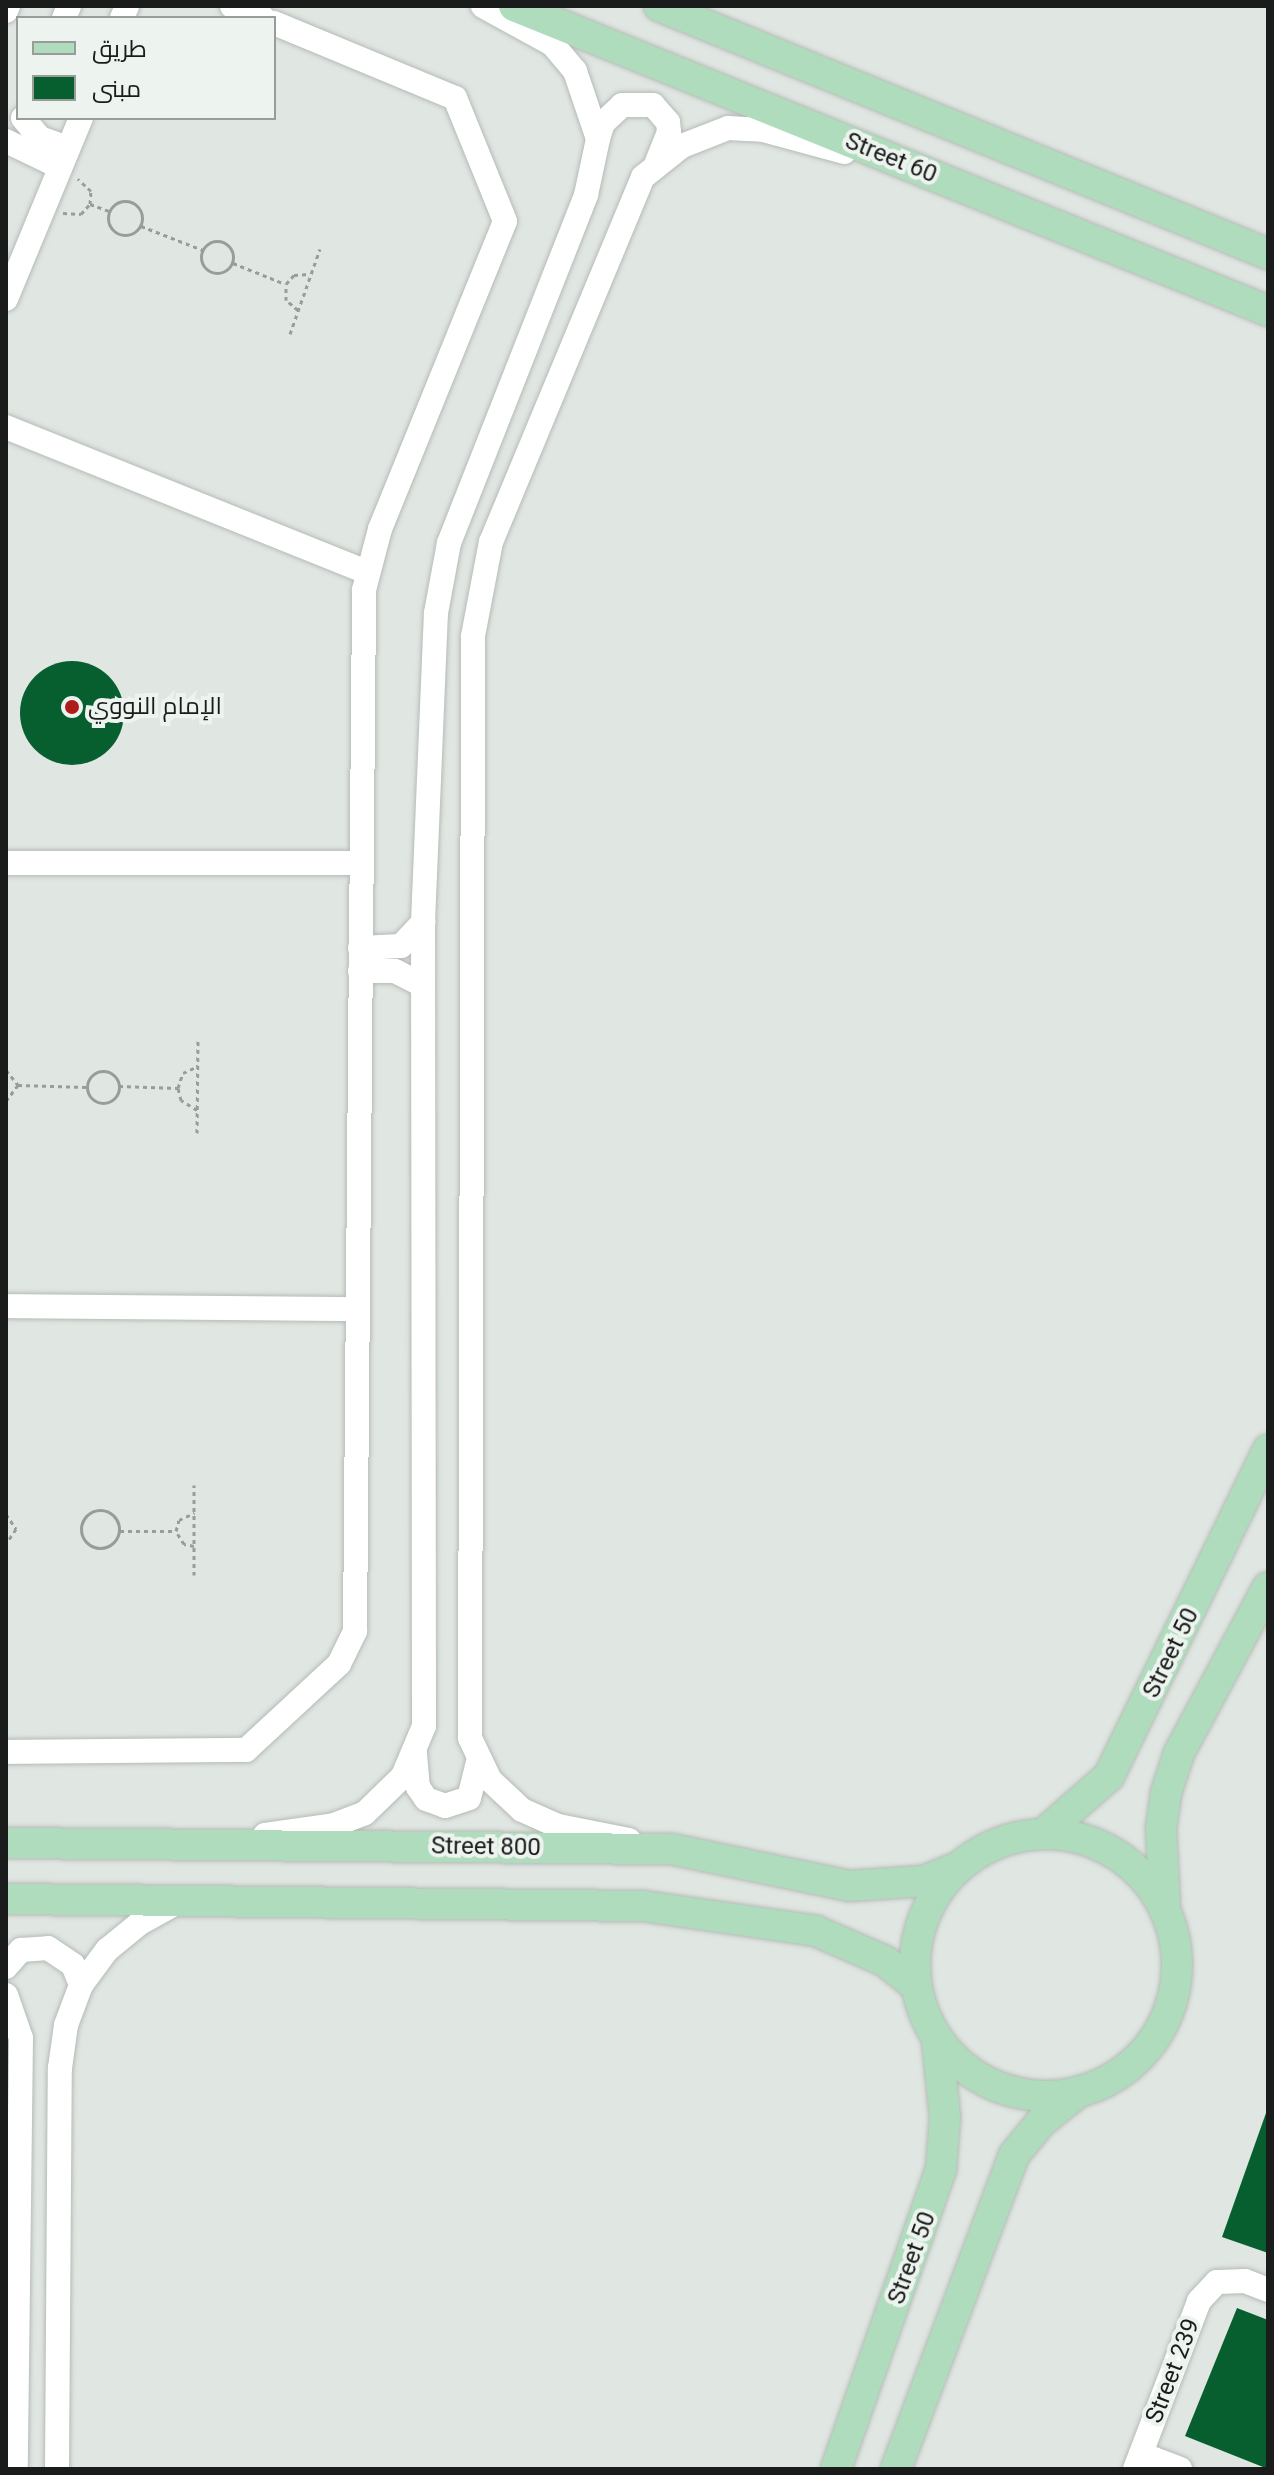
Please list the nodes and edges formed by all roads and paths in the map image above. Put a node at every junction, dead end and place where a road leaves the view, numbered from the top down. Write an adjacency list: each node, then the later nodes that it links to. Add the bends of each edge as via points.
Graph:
1 (232, 6): 5 (street)
2 (483, 6): 9 (street, via 552,44 570,64 588,99)
3 (514, 6): 13 (main road, Street 60)
4 (659, 6): 20 (main road)
5 (258, 16)
6 (276, 24): 29 (street, via 447,92 463,110 504,211 502,238)
7 (24, 120): 11 (street)
8 (80, 120): 11 (street)
9 (598, 139): 12 (street, via 603,123 622,105 653,105 668,122 669,132); 32 (street, via 586,195 449,543 441,576)
10 (6, 141): 11 (street)
11 (63, 162): 14 (path, via 88,185); 15 (street)
12 (656, 165): 13 (street, via 712,131 746,127); 59 (street, via 633,194 491,542 473,636 468,1713)
13 (939, 178): 26 (main road, Street 60)
14 (90, 204): 15 (path, via 75,216); 16 (path)
15 (44, 206): 24 (street)
16 (109, 211): 17 (path, via 110,227 118,234 129,235); 17 (path, via 121,201 132,201 143,214)
17 (141, 226): 19 (path)
18 (320, 249): 22 (path)
19 (203, 250): 21 (path, via 222,241 230,247); 21 (path, via 203,265 210,272 226,271)
20 (1268, 254)
21 (233, 263): 23 (path)
22 (310, 275): 23 (path, via 294,275); 25 (path)
23 (286, 284): 25 (path, via 286,300)
24 (6, 299)
25 (298, 310): 27 (path)
26 (1268, 311)
27 (290, 334)
28 (6, 427): 29 (street)
29 (367, 572): 31 (street)
30 (6, 863): 31 (street)
31 (361, 863): 33 (street)
32 (423, 922): 33 (street, via 401,946); 34 (street)
33 (360, 960): 34 (street); 46 (street)
34 (423, 985): 58 (street, via 425,1699)
35 (198, 1041): 36 (path)
36 (198, 1066): 41 (path, via 183,1073); 43 (path)
37 (6, 1070): 38 (path)
38 (18, 1085): 40 (path); 42 (path)
39 (119, 1086): 40 (path, via 114,1098 102,1103); 40 (path, via 114,1075 102,1071 91,1076); 41 (path)
40 (87, 1087)
41 (178, 1088): 43 (path, via 181,1100)
42 (6, 1101)
43 (197, 1110): 44 (path)
44 (197, 1133)
45 (6, 1306): 46 (street)
46 (357, 1309): 57 (street, via 355,1631 345,1657 264,1738 237,1753)
47 (1268, 1450): 60 (main road, Street 50, via 1109,1776)
48 (194, 1485): 49 (path)
49 (194, 1513): 52 (path, via 179,1520); 54 (path)
50 (6, 1514): 53 (path, via 16,1529)
51 (119, 1531): 51 (path, via 116,1519 100,1510 88,1514 81,1526 87,1544 99,1549 113,1544); 52 (path)
52 (176, 1531): 54 (path, via 180,1540)
53 (6, 1544)
54 (194, 1546): 55 (path)
55 (194, 1575)
56 (1268, 1587): 67 (main road, via 1179,1753 1166,1793 1161,1829)
57 (6, 1752)
58 (415, 1752): 59 (street, via 418,1787 426,1799 445,1806 469,1798); 62 (street, via 403,1776 365,1813 334,1825)
59 (478, 1763): 63 (street, via 505,1795 541,1820)
60 (1043, 1834): 64 (main road, via 985,1849); 67 (main road, via 1106,1848 1141,1874)
61 (6, 1843): 62 (main road, Street 800)
62 (194, 1843): 63 (main road, Street 800)
63 (671, 1849): 64 (main road, Street 800, via 849,1886 924,1881)
64 (959, 1867): 70 (main road, via 937,1892 923,1921 915,1953)
65 (6, 1899): 66 (main road)
66 (180, 1901): 69 (street, via 122,1936); 70 (main road, via 643,1906 738,1916 828,1936 885,1961)
67 (1165, 1910): 73 (main road, via 1177,1966 1164,2023 1128,2068)
68 (6, 1967): 69 (street, via 21,1950 48,1948 73,1965)
69 (81, 1985): 77 (street, via 66,2025 60,2068)
70 (916, 1986): 72 (main road)
71 (6, 1995): 76 (street, via 21,2038)
72 (937, 2039): 73 (main road, via 968,2072 1008,2092); 78 (main road, Street 50, via 945,2117 941,2170)
73 (1076, 2094): 79 (main road, via 1041,2122 1014,2155)
74 (1268, 2290): 75 (street, Street 239, via 1245,2281 1217,2282 1199,2301)
75 (1138, 2461): 80 (street)
76 (16, 2469)
77 (57, 2469)
78 (836, 2469)
79 (896, 2469)
80 (1180, 2469)

